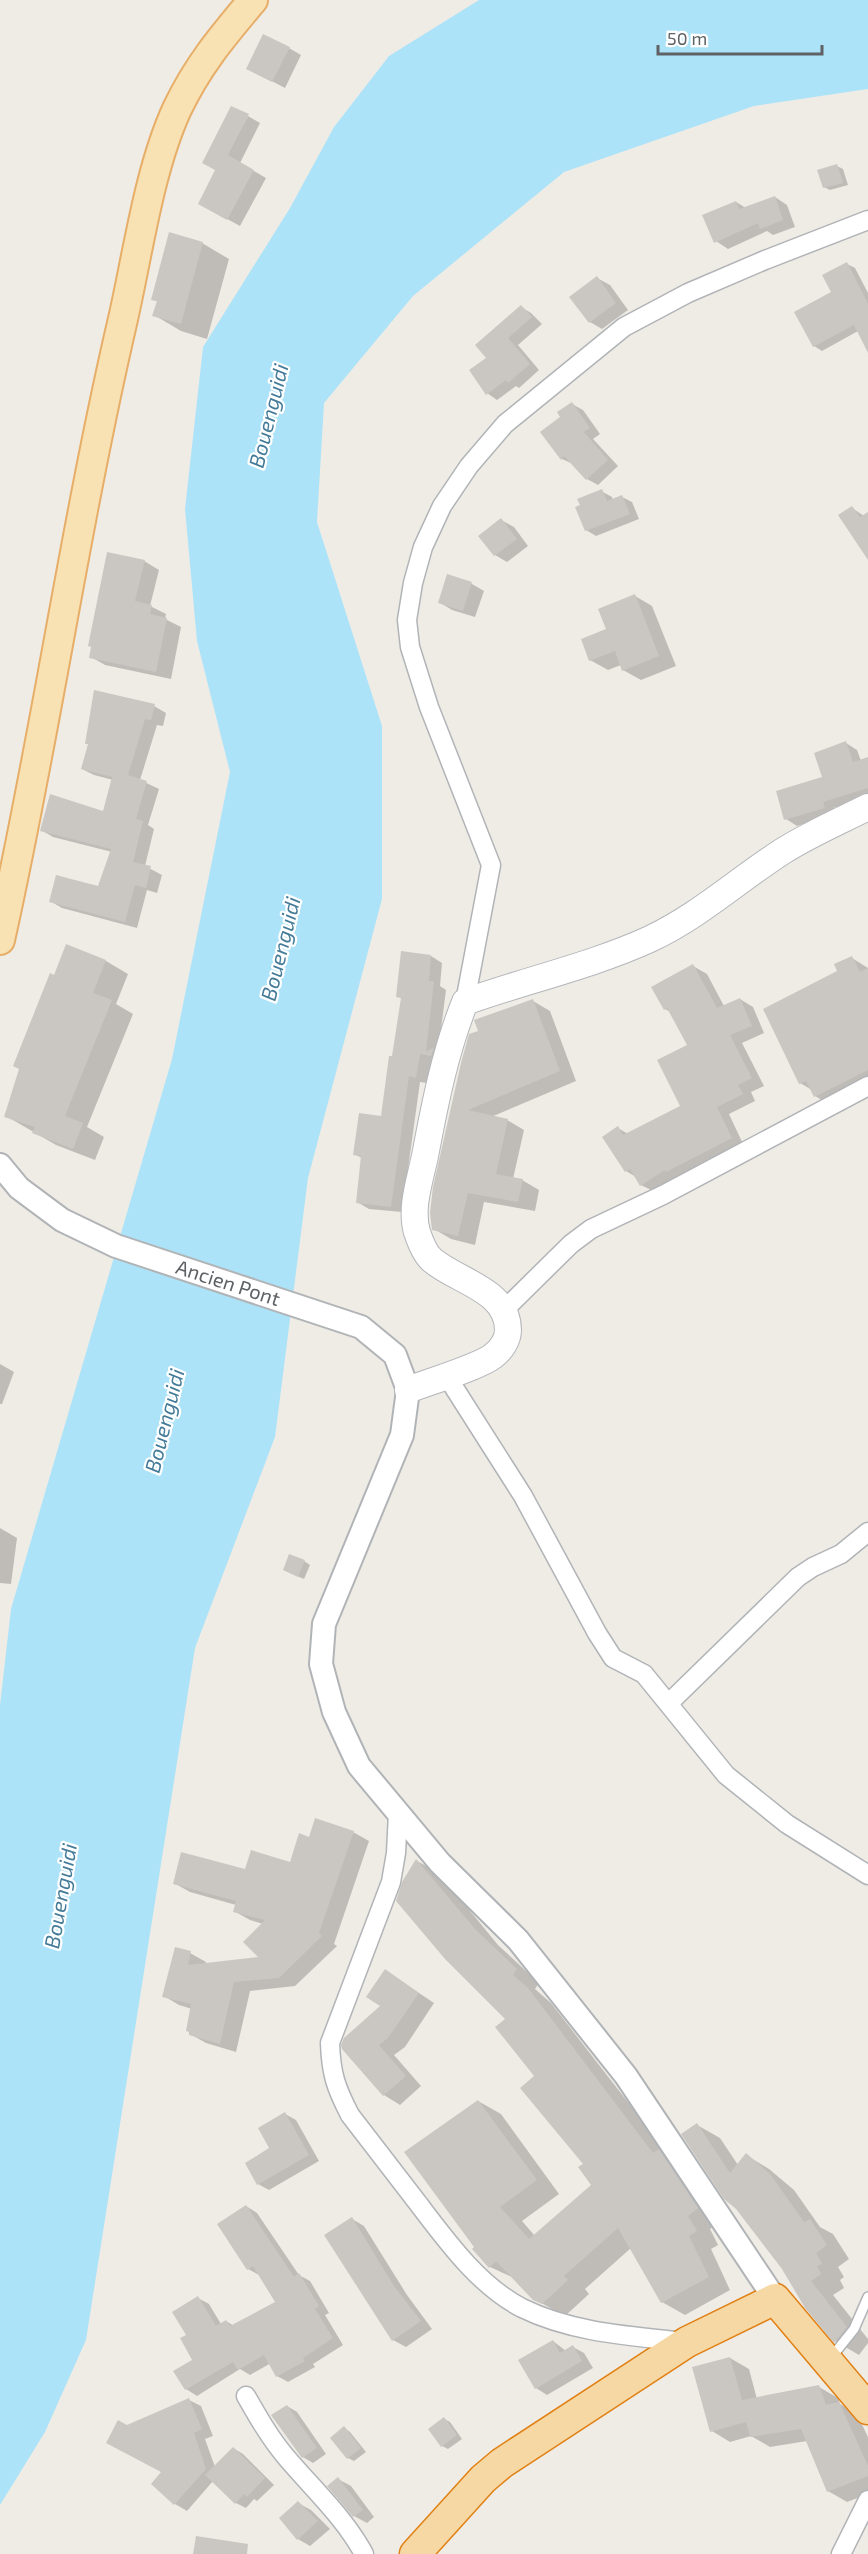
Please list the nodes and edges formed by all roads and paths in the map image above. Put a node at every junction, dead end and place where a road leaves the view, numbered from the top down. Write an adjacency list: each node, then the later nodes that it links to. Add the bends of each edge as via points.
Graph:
1 (253, 0): 4 (main road, via 207,55 177,110 159,159 110,374)
2 (868, 220): 5 (street, via 688,292 624,327 505,424 442,506 423,547 407,620 410,647 429,707 491,866)
3 (868, 807): 5 (main road, via 783,851 695,914 650,939 564,972)
4 (0, 940)
5 (465, 1002): 8 (main road, via 438,1091 415,1206 417,1231 431,1259 487,1292)
6 (868, 1086): 8 (street, via 591,1229)
7 (0, 1165): 10 (street, Ancien Pont, via 19,1188 62,1220 116,1246 361,1327 395,1355)
8 (504, 1309): 9 (main road, via 508,1337 500,1348 492,1357)
9 (446, 1375): 10 (main road); 12 (street, via 523,1496 605,1647 613,1658 644,1674)
10 (408, 1390): 13 (street, via 402,1435 324,1624 321,1664 334,1712 359,1766)
11 (868, 1532): 12 (street, via 841,1554 798,1577)
12 (669, 1703): 14 (street, via 726,1775 787,1824)
13 (398, 1813): 16 (street, via 440,1863 518,1940 626,2076); 17 (street, via 391,1882 330,2043 330,2068 350,2115 455,2252 521,2307 562,2324 609,2334)
14 (868, 1875)
15 (868, 2297): 18 (lane, via 854,2329)
16 (775, 2299): 17 (highway); 18 (highway)
17 (687, 2342): 23 (highway, via 502,2463)
18 (828, 2361): 20 (highway)
19 (246, 2396): 22 (street, via 264,2427 353,2533)
20 (864, 2397)
21 (868, 2500): 24 (street)
22 (364, 2554)
23 (415, 2554)
24 (841, 2554)

